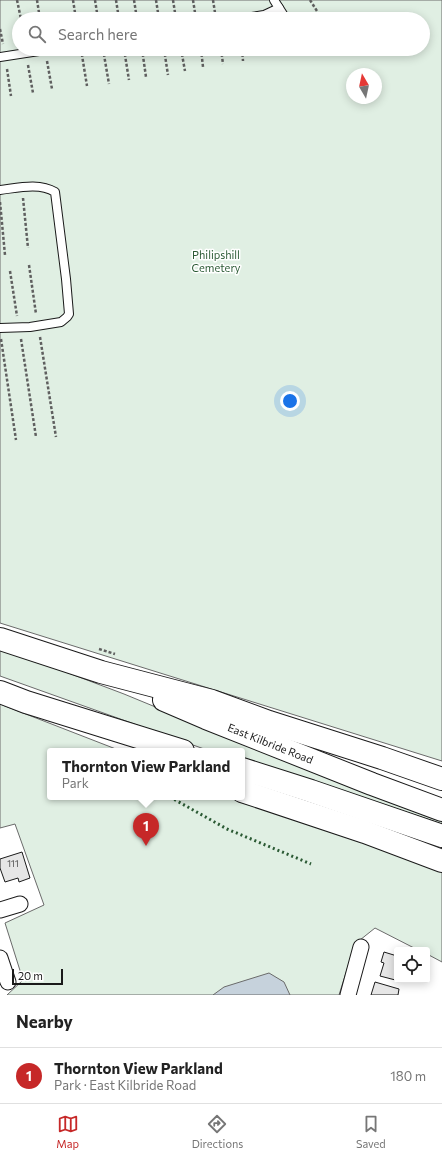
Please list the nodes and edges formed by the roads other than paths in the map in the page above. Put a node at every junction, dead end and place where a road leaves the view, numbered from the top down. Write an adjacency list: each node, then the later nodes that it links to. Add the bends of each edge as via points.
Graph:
1 (274, 0): 2 (lane)
2 (279, 8): 3 (lane); 4 (lane)
3 (270, 12)
4 (282, 12)
5 (12, 56): 6 (lane)
6 (0, 58)
7 (0, 190): 8 (lane, via 22,187 47,188 55,192 69,314 61,322)
8 (0, 328)
9 (0, 639): 10 (main road, East Kilbride Road)
10 (101, 672): 16 (main road, East Kilbride Road, via 212,701); 18 (main road, East Kilbride Road, via 227,726)
11 (0, 692): 12 (main road)
12 (26, 702): 13 (main road); 14 (main road)
13 (134, 748)
14 (173, 748)
15 (245, 770): 19 (main road)
16 (442, 779)
17 (245, 792): 20 (main road)
18 (440, 809)
19 (436, 834)
20 (442, 861)
21 (20, 904): 22 (street)
22 (0, 910)
23 (361, 947): 26 (street)
24 (0, 958): 25 (street)
25 (8, 982)
26 (348, 995)

